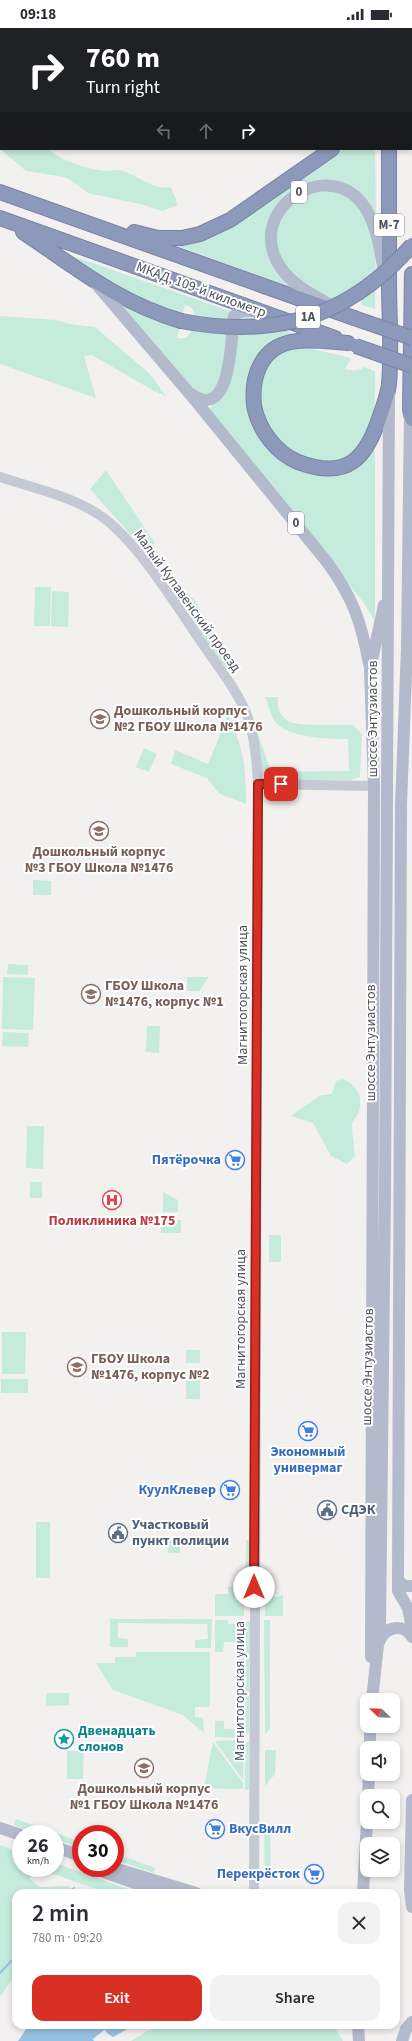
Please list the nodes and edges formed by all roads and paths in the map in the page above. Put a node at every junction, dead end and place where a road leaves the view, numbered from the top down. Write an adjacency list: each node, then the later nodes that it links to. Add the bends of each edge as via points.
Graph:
1 (331, 150): 4 (highway, via 230,220 200,234 182,238 158,238)
2 (389, 150): 9 (highway, М-7)
3 (0, 192): 4 (highway, МКАД, 109-й километр)
4 (58, 214): 12 (highway, МКАД, 109-й километр)
5 (2, 218): 8 (highway, 0); 11 (highway, МКАД, 109-й километр)
6 (412, 245): 8 (highway, 1A, bridge, via 394,266 372,285 342,302 309,317 256,328 181,321 145,308)
7 (412, 274): 10 (highway)
8 (91, 279): 17 (main road, 0)
9 (389, 301): 12 (main road, 0, via 372,221 365,208 351,194 340,188 318,186 298,192 279,211 271,233 276,260 304,290); 16 (highway, М-7)
10 (412, 304): 18 (highway)
11 (260, 311): 14 (highway, МКАД, 109-й километр); 17 (main road, via 241,311 234,316 226,379 221,392 209,399)
12 (351, 316): 13 (highway, МКАД, 109-й километр, bridge)
13 (407, 336)
14 (352, 344): 15 (highway, МКАД, 109-й километр, bridge); 16 (highway, via 292,342 280,345 265,356 254,381 253,398 255,412 272,442 284,454 312,467 343,467 356,460 369,445)
15 (407, 365)
16 (389, 385): 20 (main road, шоссе Энтузиастов)
17 (190, 394): 23 (main road, 0, via 339,579 357,612)
18 (411, 414): 22 (main road, шоссе Энтузиастов)
19 (0, 477): 24 (street, Малый Купавенский проезд, via 83,506 123,535 160,583 231,687 247,716)
20 (389, 578): 23 (main road); 28 (main road, шоссе Энтузиастов)
21 (412, 635): 22 (main road)
22 (407, 648): 27 (main road, шоссе Энтузиастов, via 401,805)
23 (370, 669): 26 (main road)
24 (253, 742): 25 (street, Магнитогорская улица)
25 (258, 784): 26 (street); 43 (street, Магнитогорская улица)
26 (374, 786): 33 (main road, via 370,1610)
27 (407, 860): 28 (main road); 29 (main road, шоссе Энтузиастов)
28 (387, 862): 32 (main road, шоссе Энтузиастов)
29 (403, 1586): 30 (main road, шоссе Энтузиастов)
30 (412, 1628)
31 (412, 1637): 32 (main road, via 403,1629 391,1629 384,1633)
32 (379, 1645): 34 (main road, шоссе Энтузиастов)
33 (372, 1693)
34 (373, 1693)
35 (412, 1800): 49 (main road)
36 (0, 1828): 38 (main road)
37 (367, 1829): 48 (main road)
38 (12, 1832)
39 (0, 1836): 40 (main road)
40 (12, 1840)
41 (124, 1871): 45 (main road)
42 (118, 1877): 44 (main road)
43 (254, 1881): 46 (street); 47 (street, Магнитогорская улица)
44 (152, 1889)
45 (183, 1889)
46 (249, 1889)
47 (254, 1889)
48 (363, 1889)
49 (412, 1907)
50 (412, 2022): 53 (main road, via 406,2029)
51 (358, 2029): 52 (main road)
52 (359, 2041)
53 (402, 2041)

